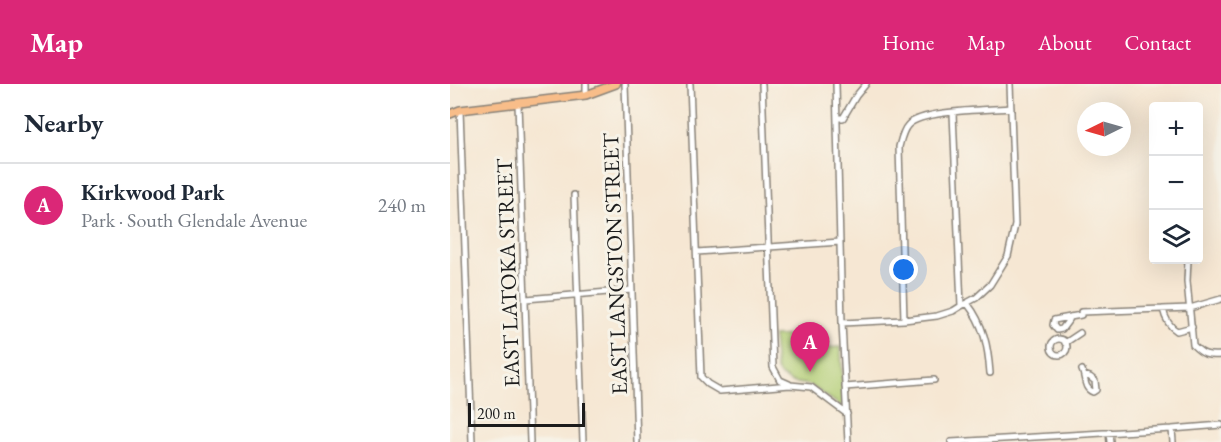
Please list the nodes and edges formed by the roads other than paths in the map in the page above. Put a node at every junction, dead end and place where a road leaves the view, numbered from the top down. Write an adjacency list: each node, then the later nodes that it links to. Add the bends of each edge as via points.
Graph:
1 (586, 84): 9 (street)
2 (616, 84): 9 (main road)
3 (625, 84): 21 (street, EAST LANGSTON STREET)
4 (690, 84): 19 (street)
5 (762, 84): 18 (street)
6 (836, 84): 15 (street)
7 (866, 84): 15 (street, via 843,118)
8 (1010, 84): 11 (street)
9 (586, 95): 10 (main road)
10 (518, 104): 12 (main road); 23 (street, EAST LATOKA STREET)
11 (1011, 108): 13 (street); 25 (street, via 1015,225 1008,256 990,285)
12 (460, 110): 14 (main road); 45 (street)
13 (953, 113): 25 (street); 29 (street, via 921,117 909,124 899,147)
14 (450, 114)
15 (837, 118): 17 (street)
16 (574, 195): 22 (street)
17 (840, 242): 18 (street); 30 (street)
18 (768, 247): 19 (street); 37 (street, via 772,367 780,380)
19 (697, 252): 37 (street, via 702,377 720,391)
20 (1188, 264): 26 (street)
21 (632, 290): 22 (street); 48 (street, EAST LANGSTON STREET)
22 (578, 294): 23 (street); 47 (street)
23 (526, 299): 46 (street, EAST LATOKA STREET)
24 (1221, 299): 26 (street)
25 (964, 304): 29 (street, via 937,316); 35 (street, via 977,317 985,337)
26 (1190, 308): 27 (street); 31 (street)
27 (1163, 309): 28 (street, via 1081,313); 31 (street, via 1171,328 1177,331)
28 (1071, 317)
29 (904, 320): 30 (street)
30 (842, 323): 38 (street)
31 (1192, 327): 34 (street, via 1193,345 1198,350 1208,356)
32 (1080, 333): 33 (street)
33 (1065, 343)
34 (1221, 355)
35 (990, 373)
36 (934, 380): 38 (street)
37 (790, 385): 39 (street, via 811,387)
38 (845, 387): 39 (street)
39 (847, 414): 49 (street)
40 (1221, 425): 41 (street)
41 (1172, 429): 42 (street); 52 (street)
42 (1109, 432): 43 (street); 51 (street)
43 (1047, 439): 44 (street)
44 (985, 441): 50 (street)
45 (472, 442)
46 (530, 442)
47 (583, 442)
48 (638, 442)
49 (848, 442)
50 (951, 442)
51 (1110, 442)
52 (1173, 442)

